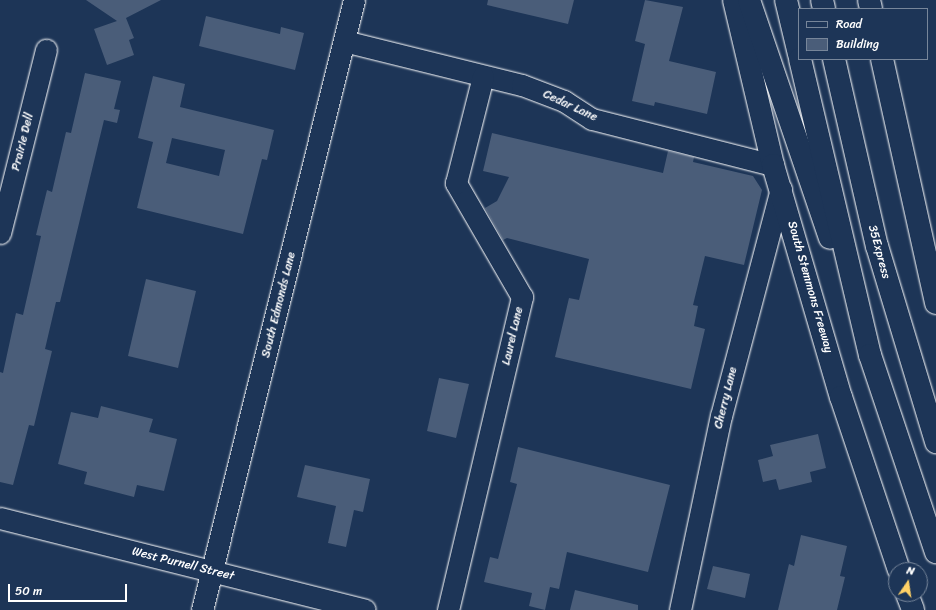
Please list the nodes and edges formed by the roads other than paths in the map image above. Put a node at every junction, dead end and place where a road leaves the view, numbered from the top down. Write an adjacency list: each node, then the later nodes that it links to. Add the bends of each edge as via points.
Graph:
1 (354, 0): 5 (street, South Edmonds Lane)
2 (734, 0): 12 (main road, South Stemmons Freeway)
3 (749, 0): 16 (main road)
4 (786, 0): 7 (main road)
5 (344, 41): 11 (street, Cedar Lane); 21 (street, South Edmonds Lane)
6 (46, 50): 14 (street, Prairie Dell)
7 (798, 50)
8 (800, 60): 16 (main road)
9 (834, 60): 17 (main road, 35Express, via 877,246)
10 (882, 60): 15 (main road)
11 (483, 76): 12 (street, Cedar Lane, via 564,101 592,119); 25 (street, Laurel Lane, via 456,183 522,297)
12 (773, 165): 13 (main road, South Stemmons Freeway)
13 (782, 189): 20 (main road, South Stemmons Freeway, via 841,397); 26 (street, Cherry Lane, via 721,416)
14 (0, 233)
15 (936, 303)
16 (870, 355): 19 (main road)
17 (936, 442)
18 (0, 518): 21 (street, West Purnell Street)
19 (936, 552)
20 (896, 562)
21 (212, 571): 22 (street, West Purnell Street); 23 (street, South Edmonds Lane)
22 (344, 608): 24 (street, West Purnell Street)
23 (202, 610)
24 (365, 610)
25 (448, 610)
26 (680, 610)

